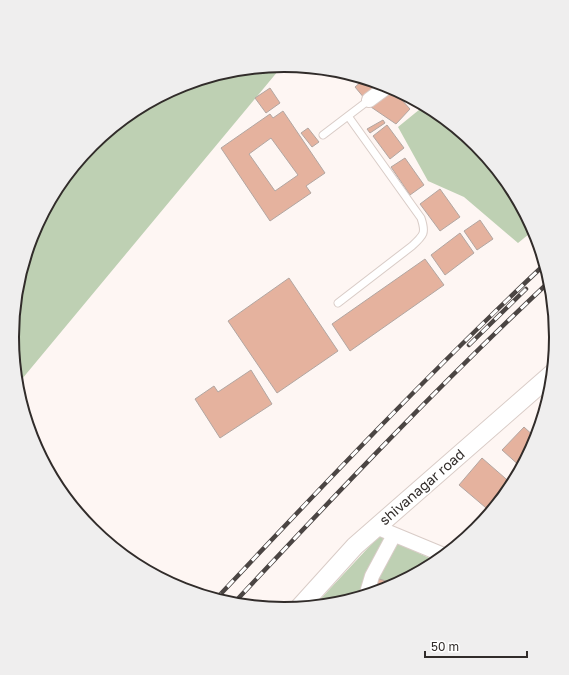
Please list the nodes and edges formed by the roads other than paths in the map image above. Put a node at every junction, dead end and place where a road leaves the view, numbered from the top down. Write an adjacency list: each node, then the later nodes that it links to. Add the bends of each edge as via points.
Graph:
1 (382, 90): 2 (street)
2 (369, 100): 3 (lane)
3 (348, 116): 4 (lane); 5 (lane, via 421,218 424,229 421,238 412,246)
4 (323, 135)
5 (338, 303)
6 (547, 378): 7 (street, shivanagar road)
7 (376, 527): 8 (street); 11 (street, shivanagar road, via 354,546)
8 (394, 535): 9 (street); 10 (street, via 372,576)
9 (439, 553)
10 (368, 590)
11 (304, 602)

